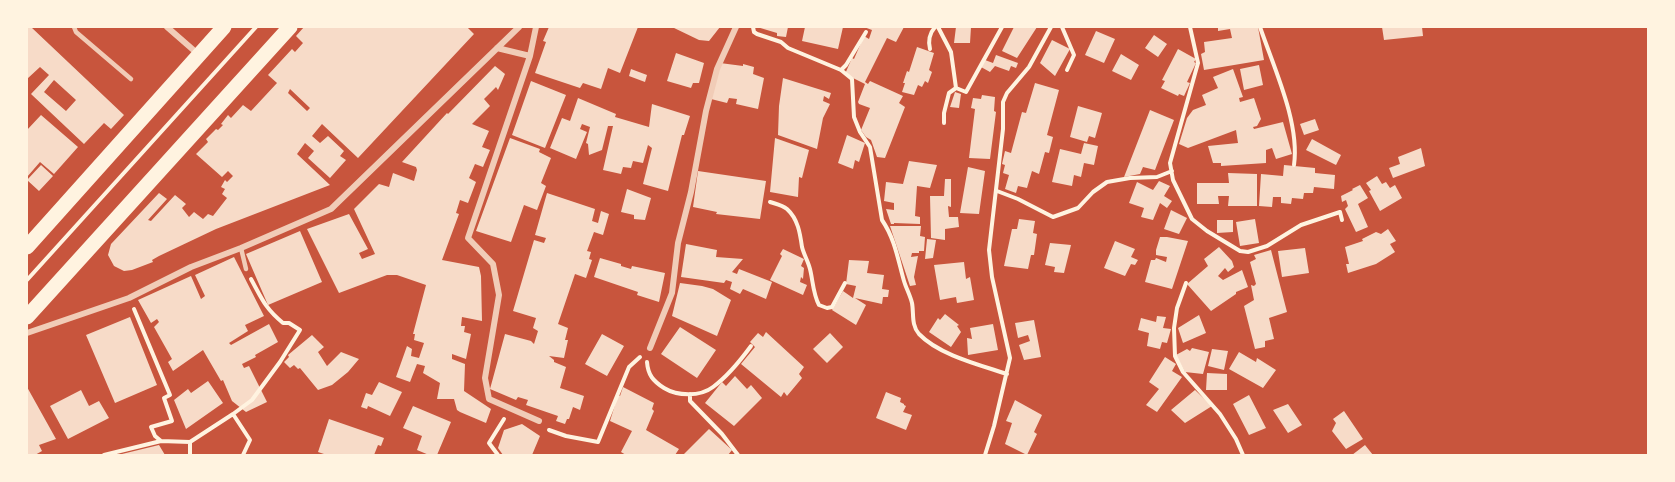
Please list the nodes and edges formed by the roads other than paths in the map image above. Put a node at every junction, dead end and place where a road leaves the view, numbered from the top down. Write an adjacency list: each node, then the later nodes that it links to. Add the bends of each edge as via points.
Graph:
1 (74, 27): 11 (lane)
2 (167, 27): 9 (street)
3 (224, 27): 9 (main road)
4 (290, 27): 15 (main road)
5 (519, 27): 8 (street)
6 (536, 27): 10 (street)
7 (736, 27): 17 (street, via 717,69 678,243 672,293)
8 (497, 48): 10 (street); 13 (street, via 331,209)
9 (199, 55): 12 (main road)
10 (530, 56): 18 (street, via 468,238 493,264 499,295 485,378 489,399)
11 (131, 79)
12 (30, 239)
13 (241, 248): 14 (lane); 16 (street, via 129,297)
14 (246, 269)
15 (27, 317)
16 (27, 333)
17 (650, 348)
18 (539, 421)

